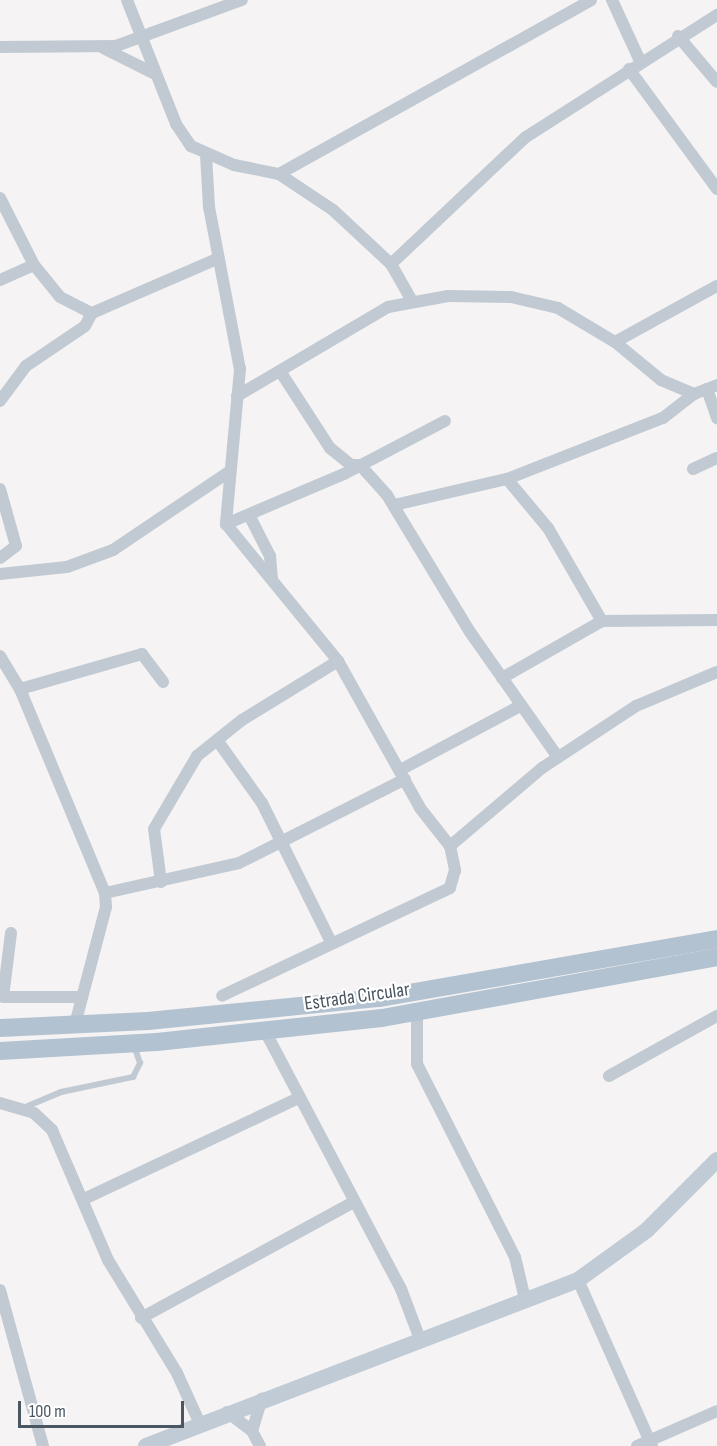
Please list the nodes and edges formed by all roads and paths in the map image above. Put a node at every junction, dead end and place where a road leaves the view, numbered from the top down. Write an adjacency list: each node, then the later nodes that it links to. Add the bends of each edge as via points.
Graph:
1 (127, 0): 7 (street)
2 (242, 0): 7 (street)
3 (591, 0): 15 (street)
4 (612, 0): 10 (street)
5 (717, 15): 6 (street)
6 (678, 36): 10 (street); 13 (street)
7 (142, 40): 9 (street); 12 (street)
8 (0, 47): 9 (street)
9 (103, 48): 12 (street)
10 (640, 61): 11 (street)
11 (629, 69): 16 (street); 19 (street, via 526,137)
12 (155, 74): 14 (street, via 183,136)
13 (717, 81)
14 (206, 155): 15 (street); 18 (street)
15 (279, 174): 19 (street, via 333,210)
16 (717, 189)
17 (0, 198): 20 (street)
18 (217, 259): 24 (street); 29 (street, via 240,369)
19 (391, 264): 23 (street)
20 (34, 265): 21 (street); 24 (street, via 60,297)
21 (0, 280)
22 (717, 286): 25 (street)
23 (412, 301): 25 (street, via 448,296 532,300 558,308); 26 (street, via 388,307)
24 (92, 313): 30 (street, via 85,326 27,366)
25 (615, 342): 28 (street, via 660,380)
26 (280, 371): 29 (street); 34 (street, via 330,448 351,465)
27 (712, 387): 28 (street); 31 (street)
28 (694, 394): 37 (street, via 663,418)
29 (237, 396): 36 (street)
30 (0, 401)
31 (717, 418)
32 (446, 421): 34 (street)
33 (717, 458): 35 (street)
34 (360, 465): 39 (street); 40 (street)
35 (693, 469)
36 (230, 471): 41 (street); 43 (street, via 113,550 68,567)
37 (507, 479): 39 (street); 45 (street, via 541,517)
38 (0, 489): 42 (street, via 16,546)
39 (394, 505): 50 (street)
40 (249, 515): 41 (street); 44 (street, via 270,556)
41 (226, 524): 44 (street)
42 (0, 558)
43 (0, 574)
44 (272, 580): 48 (street)
45 (602, 621): 46 (street); 50 (street)
46 (717, 621)
47 (0, 656): 52 (street)
48 (338, 661): 54 (street); 56 (street)
49 (717, 672): 55 (street, via 636,706)
50 (502, 678): 53 (street)
51 (163, 681): 52 (street, via 142,654)
52 (20, 689): 60 (street)
53 (520, 706): 55 (street); 56 (street)
54 (217, 740): 57 (street); 59 (street, via 183,775 154,830)
55 (558, 757): 58 (street)
56 (403, 774): 57 (street); 58 (street)
57 (284, 843): 59 (street, via 211,873); 63 (street)
58 (450, 846): 63 (street, via 455,870 450,888)
59 (161, 882): 60 (street)
60 (105, 893): 66 (street, via 106,907)
61 (11, 933): 66 (street, via 3,997)
62 (717, 939): 69 (main road, Estrada Circular, via 380,998)
63 (331, 942): 65 (street)
64 (717, 957): 67 (main road, Estrada Circular)
65 (222, 996)
66 (79, 997): 69 (street)
67 (417, 1012): 71 (main road, Estrada Circular); 83 (street, via 417,1064 515,1257)
68 (717, 1016): 74 (street)
69 (75, 1024): 70 (main road, Estrada Circular)
70 (0, 1028)
71 (265, 1031): 72 (main road, Estrada Circular); 75 (street)
72 (133, 1044): 73 (main road, Estrada Circular); 77 (lane, via 140,1063 133,1077 61,1092)
73 (0, 1051)
74 (609, 1076)
75 (299, 1098): 79 (street); 80 (street)
76 (0, 1103): 77 (street)
77 (22, 1108): 79 (street, via 52,1130)
78 (717, 1160): 81 (street, via 647,1230)
79 (84, 1199): 84 (street)
80 (352, 1203): 84 (street); 85 (street, via 413,1315)
81 (578, 1280): 83 (street); 91 (street)
82 (0, 1290): 92 (street)
83 (525, 1299): 85 (street)
84 (141, 1318): 89 (street, via 177,1373)
85 (420, 1339): 86 (street)
86 (262, 1398): 87 (street); 90 (street)
87 (227, 1412): 89 (street); 90 (street)
88 (717, 1412): 91 (street)
89 (200, 1424): 93 (street)
90 (252, 1431): 94 (street)
91 (651, 1443): 95 (street)
92 (43, 1446)
93 (146, 1446)
94 (260, 1446)
95 (637, 1446)

